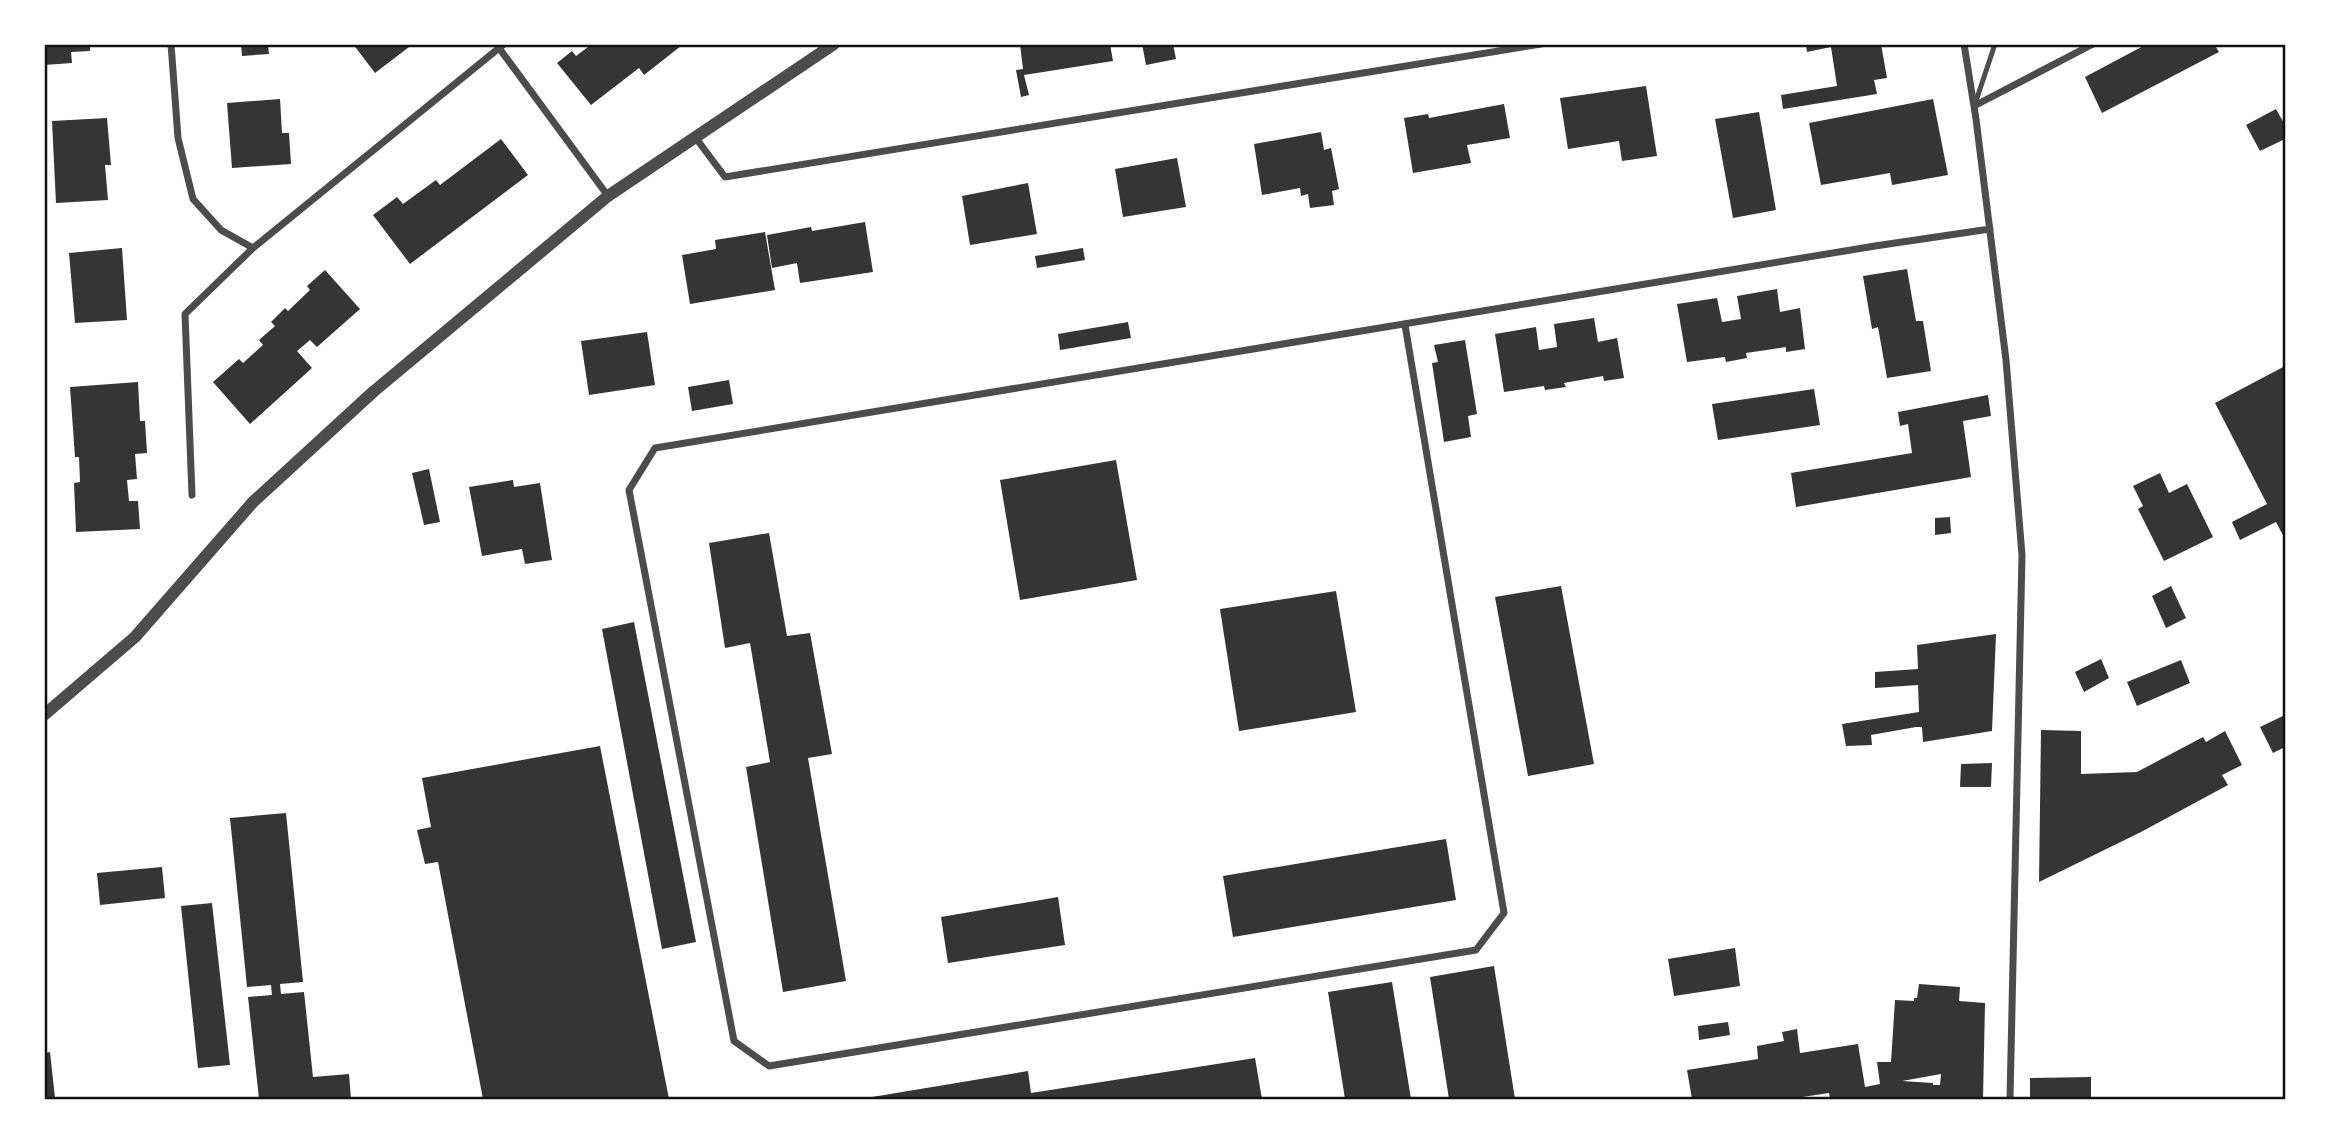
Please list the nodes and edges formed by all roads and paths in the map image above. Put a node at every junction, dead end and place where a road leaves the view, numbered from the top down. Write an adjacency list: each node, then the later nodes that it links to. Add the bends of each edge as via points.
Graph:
1 (171, 44): 12 (street, via 178,138 193,199 221,230)
2 (834, 44): 9 (street)
3 (1541, 44): 9 (street, via 725,177)
4 (1964, 44): 8 (street)
5 (1995, 44): 8 (lane)
6 (2093, 44): 8 (street)
7 (502, 46): 10 (street); 12 (street)
8 (1974, 106): 11 (street)
9 (695, 137): 10 (street)
10 (608, 196): 15 (street, via 373,392 253,502 135,637)
11 (1990, 229): 13 (street); 16 (street, via 2022,555)
12 (253, 248): 14 (street, via 185,314)
13 (1405, 325): 13 (street, via 655,448 629,490 734,1041 769,1066 1476,950 1504,913)
14 (192, 495)
15 (44, 715)
16 (2010, 1099)

